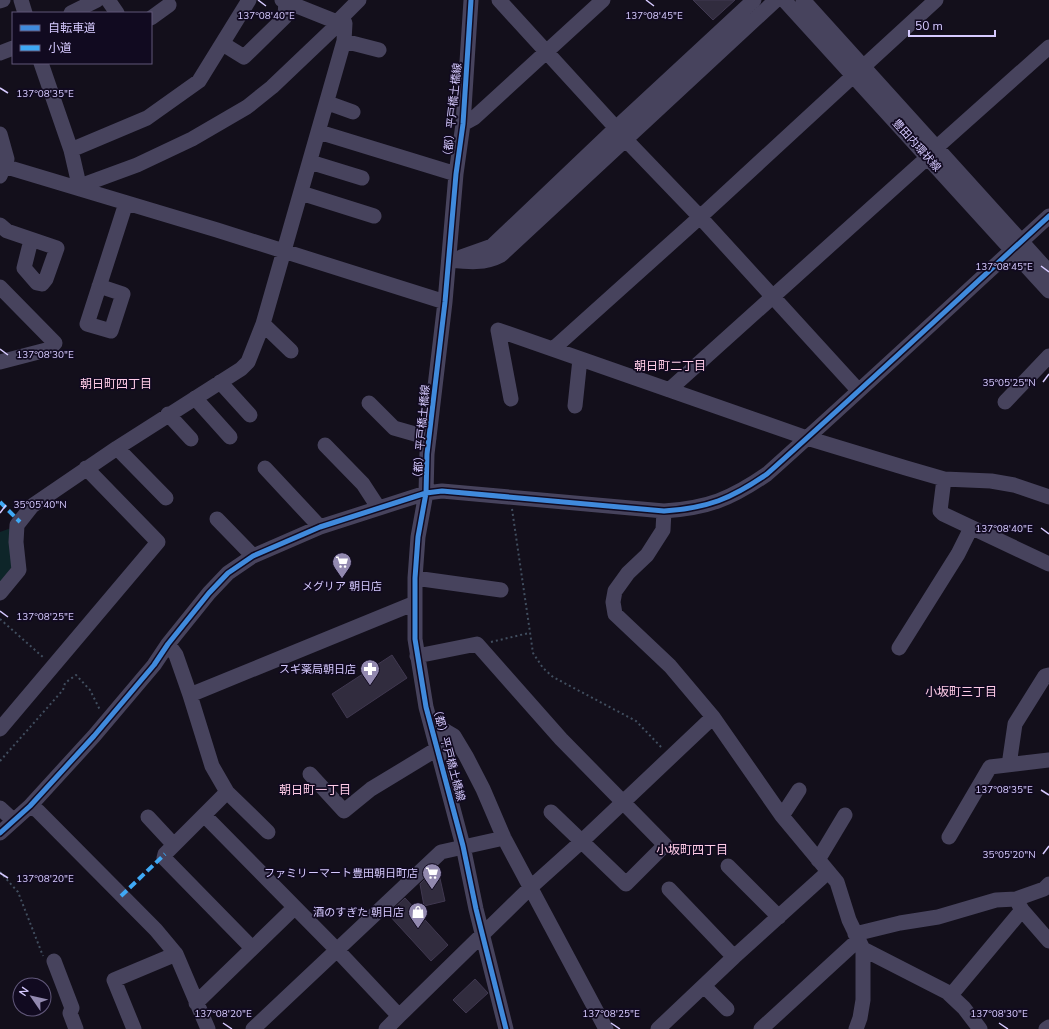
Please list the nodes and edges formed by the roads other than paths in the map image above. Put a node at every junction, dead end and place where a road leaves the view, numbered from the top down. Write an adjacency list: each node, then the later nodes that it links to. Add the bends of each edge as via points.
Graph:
1 (3, 0): 14 (street)
2 (21, 0): 18 (street)
3 (97, 0): 19 (street)
4 (108, 0): 20 (street)
5 (249, 0): 24 (street)
6 (359, 0): 22 (street)
7 (499, 0): 28 (street)
8 (603, 0): 28 (street)
9 (754, 0): 35 (street)
10 (776, 0): 38 (street)
11 (784, 0): 31 (street, 豊田内環状線)
12 (803, 0): 31 (street, 豊田内環状線)
13 (936, 0): 31 (street)
14 (0, 1)
15 (284, 1): 22 (street); 24 (street, via 285,17 244,57)
16 (472, 1): 34 (street, （都）平戸橋土橋線)
17 (169, 5): 21 (street)
18 (25, 12)
19 (73, 12)
20 (116, 12)
21 (152, 17)
22 (337, 22): 23 (street, via 345,23); 45 (street, via 334,28 272,87 247,107 192,139 137,165 88,183)
23 (344, 42): 27 (street); 32 (street)
24 (223, 44): 39 (street, via 199,81 147,118)
25 (1049, 47): 40 (street)
26 (12, 48): 29 (street)
27 (379, 50)
28 (547, 51): 34 (street, via 474,118); 35 (street)
29 (0, 53)
30 (41, 64): 39 (street)
31 (858, 71): 40 (street, 豊田内環状線); 50 (street)
32 (328, 103): 33 (street); 36 (street)
33 (353, 112)
34 (464, 124): 43 (street, （都）平戸橋土橋線)
35 (616, 128): 55 (street, via 492,246)
36 (319, 132): 41 (street); 43 (street)
37 (0, 134): 42 (street, via 7,159)
38 (626, 140): 50 (street); 55 (street, via 501,255 474,263)
39 (71, 150): 45 (street)
40 (932, 152): 53 (street, 豊田内環状線); 60 (street)
41 (310, 162): 44 (street); 46 (street)
42 (1, 169): 45 (street)
43 (456, 174): 55 (street, （都）平戸橋土橋線)
44 (362, 178)
45 (80, 189): 47 (street)
46 (301, 193): 48 (street); 54 (street)
47 (126, 203): 54 (street); 57 (street)
48 (374, 216)
49 (1049, 216): 53 (street)
50 (700, 217): 60 (street); 63 (street)
51 (0, 225): 52 (street, via 6,231)
52 (31, 240)
53 (1015, 246): 56 (street, 豊田内環状線); 59 (street, 豊田内環状線); 70 (street)
54 (284, 252): 61 (street); 62 (street)
55 (449, 260): 61 (street, （都）平戸橋土橋線)
56 (1049, 272)
57 (99, 286)
58 (0, 287): 67 (street, via 55,343 50,349)
59 (1049, 292)
60 (772, 296): 69 (street); 70 (street)
61 (445, 302): 79 (street, （都）平戸橋土橋線)
62 (263, 324): 64 (street); 68 (street, via 248,362)
63 (553, 349): 66 (street); 72 (street, via 498,330)
64 (291, 351)
65 (1049, 356): 73 (street)
66 (580, 359): 69 (street); 75 (street)
67 (0, 362)
68 (220, 382): 71 (street); 77 (street)
69 (670, 390): 80 (street)
70 (858, 390): 80 (street)
71 (194, 398): 76 (street); 78 (street)
72 (511, 399)
73 (1005, 402)
74 (369, 403): 79 (street, via 394,428)
75 (575, 406)
76 (168, 414): 81 (street); 83 (street)
77 (250, 415)
78 (230, 437)
79 (429, 438): 87 (street, （都）平戸橋土橋線)
80 (807, 438): 86 (street); 91 (street, via 767,474 736,494 700,506)
81 (191, 439)
82 (325, 445): 90 (street, via 363,484)
83 (117, 448): 84 (street); 89 (street)
84 (86, 468): 99 (street, via 32,506 17,525 19,570); 108 (street, via 158,542)
85 (265, 468): 93 (street)
86 (944, 479): 88 (street, via 1014,484); 94 (street, via 940,511)
87 (426, 493): 90 (street); 91 (street, via 442,491); 97 (street, （都）平戸橋土橋線, via 418,537)
88 (1049, 497)
89 (166, 498)
90 (378, 507): 93 (street)
91 (664, 511): 106 (street, via 663,530 647,555 628,573 615,591 615,614 670,666)
92 (217, 519): 95 (street)
93 (320, 526): 95 (street)
94 (971, 528): 96 (street); 102 (street, via 958,554)
95 (253, 556): 101 (street, via 228,573)
96 (1049, 564)
97 (415, 578): 98 (street); 100 (street, （都）平戸橋土橋線)
98 (501, 590)
99 (0, 593)
100 (415, 603): 103 (street, （都）平戸橋土橋線); 105 (street)
101 (168, 644): 105 (street, via 176,655); 116 (street, via 154,665)
102 (899, 648)
103 (417, 656): 107 (street, （都）平戸橋土橋線); 115 (street, via 477,644 561,739)
104 (1049, 675): 111 (street, via 1045,676 1015,724)
105 (190, 695): 114 (street, via 212,766)
106 (713, 717): 115 (street); 121 (street)
107 (430, 722): 109 (street, （都）平戸橋土橋線); 127 (street, via 454,736 483,789)
108 (0, 729)
109 (437, 749): 112 (street, via 371,789 344,811); 130 (street, （都）平戸橋土橋線)
110 (1049, 760): 111 (street)
111 (1009, 765): 126 (street, via 990,767)
112 (310, 774)
113 (799, 790): 121 (street)
114 (227, 792): 119 (street); 124 (street)
115 (622, 802): 128 (street); 128 (street, via 665,845 626,884)
116 (30, 806): 123 (street); 145 (street, via 151,925)
117 (0, 808): 123 (street)
118 (551, 812): 128 (street)
119 (204, 815): 129 (street); 138 (street)
120 (845, 815): 131 (street)
121 (782, 816): 131 (street)
122 (148, 817): 129 (street)
123 (12, 820): 125 (street)
124 (268, 832)
125 (0, 833)
126 (949, 837)
127 (504, 838): 130 (street); 135 (street)
128 (582, 842): 135 (street)
129 (174, 845): 143 (street, via 165,854 167,862)
130 (463, 846): 140 (street, （都）平戸橋土橋線); 144 (street, via 442,852)
131 (818, 860): 133 (street)
132 (728, 866): 139 (street)
133 (828, 872): 139 (street); 141 (street, via 837,882)
134 (1049, 884): 137 (street)
135 (531, 886): 140 (street); 160 (street)
136 (669, 889): 146 (street)
137 (1019, 905): 141 (street, via 996,900 938,917 900,923); 142 (street); 149 (street)
138 (294, 908): 143 (street); 144 (street)
139 (778, 917): 146 (street)
140 (482, 935): 152 (street); 159 (street, （都）平戸橋土橋線)
141 (859, 941): 149 (street); 162 (street); 163 (street, via 863,1000)
142 (1049, 941)
143 (252, 948): 150 (street)
144 (337, 950): 152 (street); 157 (street)
145 (176, 954): 150 (street); 155 (street, via 114,980)
146 (734, 957): 148 (street)
147 (49, 961): 154 (street, via 72,1008 70,1013)
148 (704, 986): 151 (street); 161 (street)
149 (951, 995): 164 (street)
150 (196, 1003): 156 (street)
151 (727, 1009)
152 (399, 1016): 158 (street)
153 (1049, 1026): 165 (street)
154 (76, 1029)
155 (134, 1029)
156 (208, 1029)
157 (253, 1029)
158 (386, 1029)
159 (506, 1029)
160 (606, 1029)
161 (658, 1029)
162 (761, 1029)
163 (856, 1029)
164 (980, 1029)
165 (1046, 1029)

